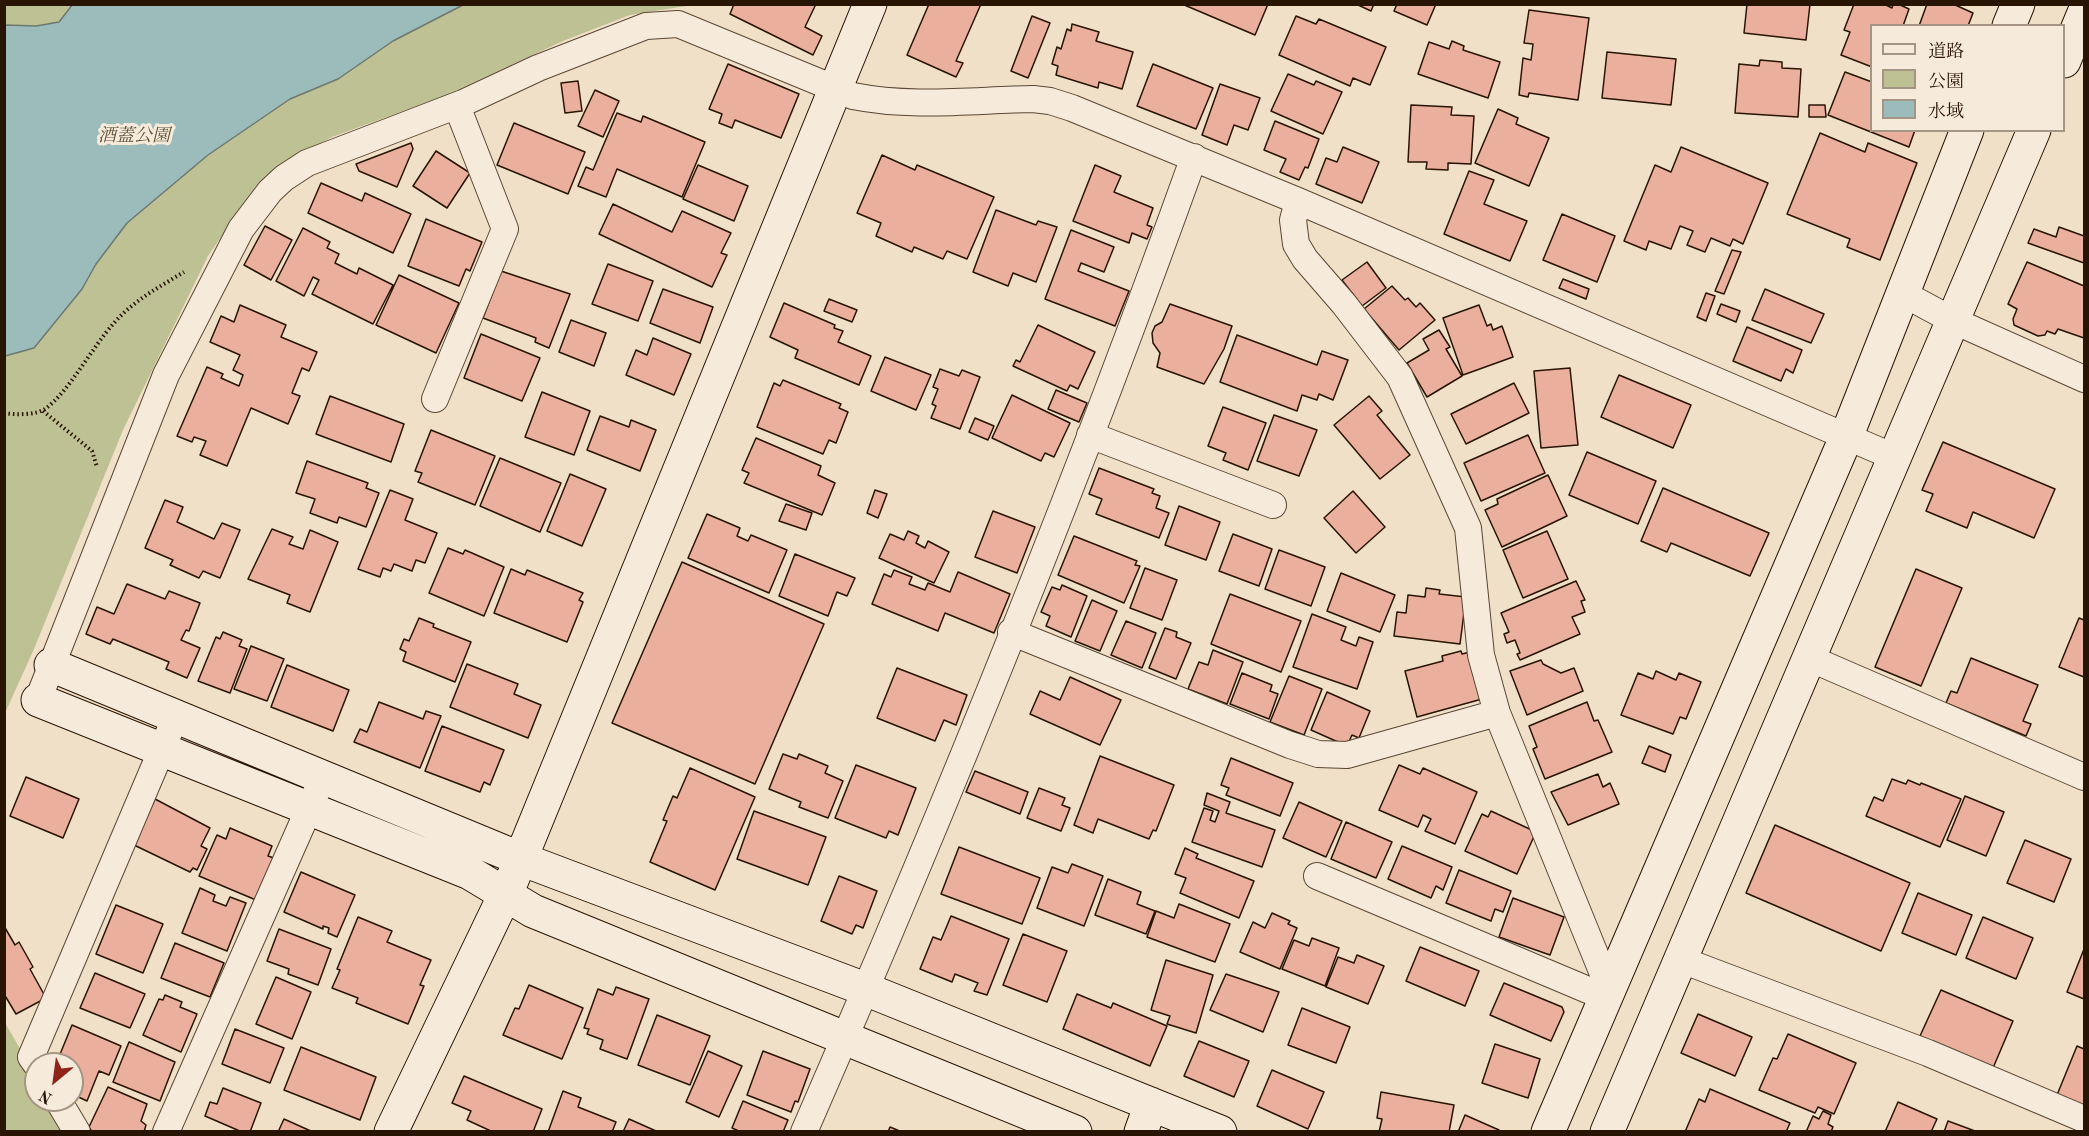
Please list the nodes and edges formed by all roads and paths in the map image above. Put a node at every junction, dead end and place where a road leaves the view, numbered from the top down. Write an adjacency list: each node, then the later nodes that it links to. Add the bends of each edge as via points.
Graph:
1 (870, 4): 6 (street)
2 (2018, 4): 4 (street)
3 (2085, 13): 5 (street)
4 (2011, 24)
5 (2065, 59)
6 (836, 88): 7 (street, via 678,24 646,26 538,68); 10 (street, via 853,96 889,102 1050,101); 34 (street)
7 (457, 106): 12 (street, via 308,163 284,178 241,229); 16 (street, via 505,229)
8 (1966, 132): 13 (street)
9 (2033, 132): 14 (street)
10 (1194, 157): 11 (street); 19 (street)
11 (1298, 201): 20 (street); 28 (street, via 1293,220 1296,244 1400,377 1468,528 1481,655)
12 (218, 274): 17 (path, via 185,271 140,299 114,322); 23 (street, via 166,375)
13 (1902, 293): 14 (street); 20 (street)
14 (1952, 320): 15 (street); 21 (street)
15 (2085, 379)
16 (435, 399)
17 (43, 411): 18 (path); 23 (path, via 92,451)
18 (4, 412)
19 (1090, 435): 22 (street); 24 (street)
20 (1847, 435): 21 (street); 39 (street)
21 (1893, 457): 25 (street)
22 (1273, 505)
23 (112, 513): 26 (street)
24 (1011, 632): 28 (street, via 1318,754 1347,755); 38 (street)
25 (1809, 658): 32 (street); 37 (street)
26 (51, 665): 27 (street); 29 (street)
27 (38, 700): 30 (street)
28 (1497, 713): 39 (street)
29 (176, 716): 30 (street); 31 (street)
30 (163, 751): 33 (street); 41 (street)
31 (323, 777): 33 (street); 34 (street)
32 (2085, 777)
33 (309, 809): 36 (street, via 470,873); 46 (street)
34 (521, 859): 36 (street); 38 (street)
35 (1317, 876): 39 (street)
36 (506, 894): 40 (street, via 533,911); 47 (street)
37 (1679, 959): 44 (street, via 1928,1053); 52 (street)
38 (865, 989): 40 (street); 43 (street)
39 (1608, 994): 51 (street)
40 (844, 1039): 48 (street); 49 (street)
41 (34, 1052)
42 (65, 1112): 45 (street)
43 (1146, 1118): 50 (street)
44 (2085, 1119)
45 (77, 1131)
46 (166, 1131)
47 (391, 1131)
48 (804, 1131)
49 (1075, 1131)
50 (1220, 1131)
51 (1548, 1131)
52 (1607, 1131)

